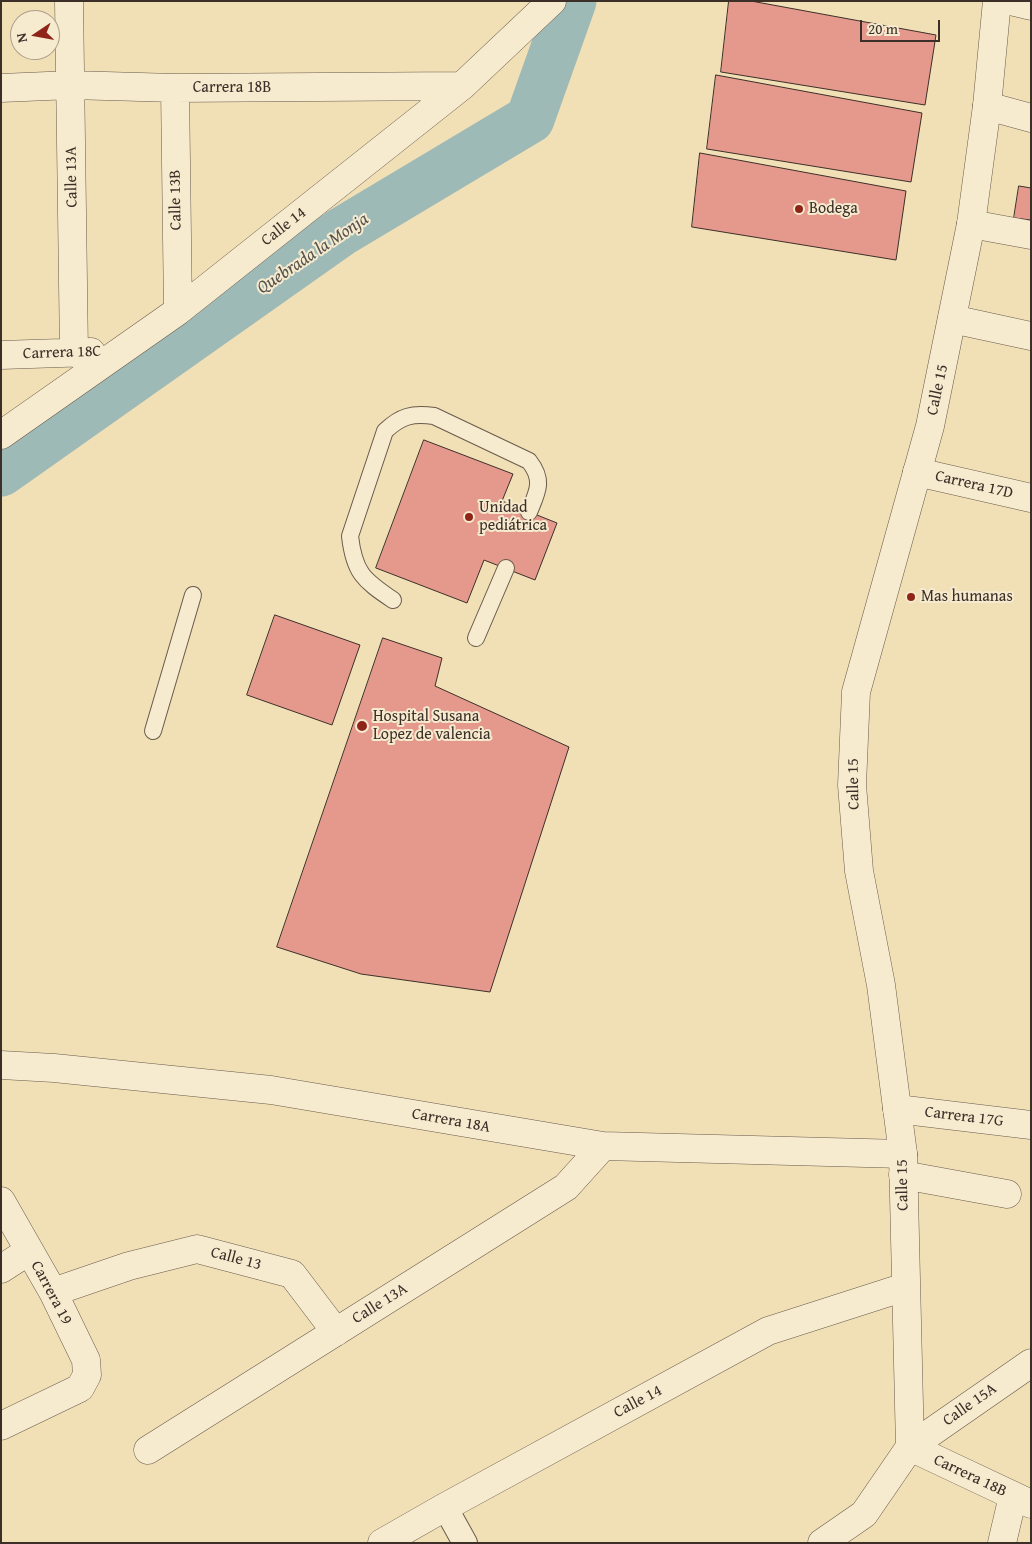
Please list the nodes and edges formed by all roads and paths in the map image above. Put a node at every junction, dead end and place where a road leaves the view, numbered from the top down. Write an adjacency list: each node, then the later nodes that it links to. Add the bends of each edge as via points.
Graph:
1 (69, 1): 6 (street, Calle 13A)
2 (552, 1): 7 (street, Calle 14)
3 (998, 1): 10 (street, Calle 15)
4 (1010, 1): 5 (street)
5 (1031, 6)
6 (71, 85): 8 (street, Carrera 18B); 9 (street, Carrera 18B); 18 (street, Calle 13A)
7 (462, 86): 9 (street, Carrera 18B); 14 (street, Calle 14)
8 (1, 88)
9 (175, 88): 14 (street, Calle 13B)
10 (987, 106): 11 (street); 12 (street, Calle 15)
11 (1031, 118)
12 (971, 224): 13 (street); 15 (street, Calle 15)
13 (1031, 235)
14 (178, 311): 17 (street, Calle 14)
15 (952, 319): 16 (street); 21 (street, Calle 15)
16 (1031, 336)
17 (122, 351): 18 (street, Carrera 18C); 20 (street, Calle 14)
18 (74, 353): 19 (street, Carrera 18C)
19 (1, 354)
20 (1, 435)
21 (918, 472): 22 (street, Carrera 17D); 30 (street, Calle 15, via 856,692 852,785 858,871 881,984)
22 (1031, 498)
23 (529, 512): 26 (lane, via 539,490 539,480 529,461 434,416 408,416 395,422 385,431 350,536 352,554 359,571 370,585)
24 (506, 568): 27 (lane)
25 (193, 595): 28 (lane)
26 (393, 600)
27 (476, 638)
28 (154, 731)
29 (1, 1065): 32 (street, Carrera 18A, via 271,1090)
30 (897, 1109): 31 (street, Carrera 17G); 33 (street, Calle 15)
31 (1031, 1125)
32 (603, 1146): 33 (street, Carrera 18A); 40 (street, Calle 13A, via 566,1187)
33 (903, 1165): 34 (street, Carrera 18A); 38 (street, Calle 15)
34 (1007, 1194)
35 (1, 1201): 36 (street, Carrera 19)
36 (29, 1251): 37 (street); 39 (street, Carrera 19)
37 (1, 1270)
38 (905, 1287): 43 (street, Calle 15); 46 (street, Calle 14, via 768,1332)
39 (53, 1292): 40 (street, Calle 13, via 129,1266 197,1249 292,1274); 42 (street, Carrera 19, via 86,1360 87,1375 80,1388)
40 (336, 1332): 44 (street, Calle 13A)
41 (1031, 1363): 43 (street, Calle 15A)
42 (1, 1426)
43 (910, 1447): 45 (street, Carrera 18B); 49 (street, via 864,1514)
44 (148, 1450)
45 (1022, 1500): 50 (street)
46 (445, 1506): 47 (street, Calle 14); 48 (street)
47 (382, 1543)
48 (465, 1543)
49 (822, 1543)
50 (1002, 1543)

